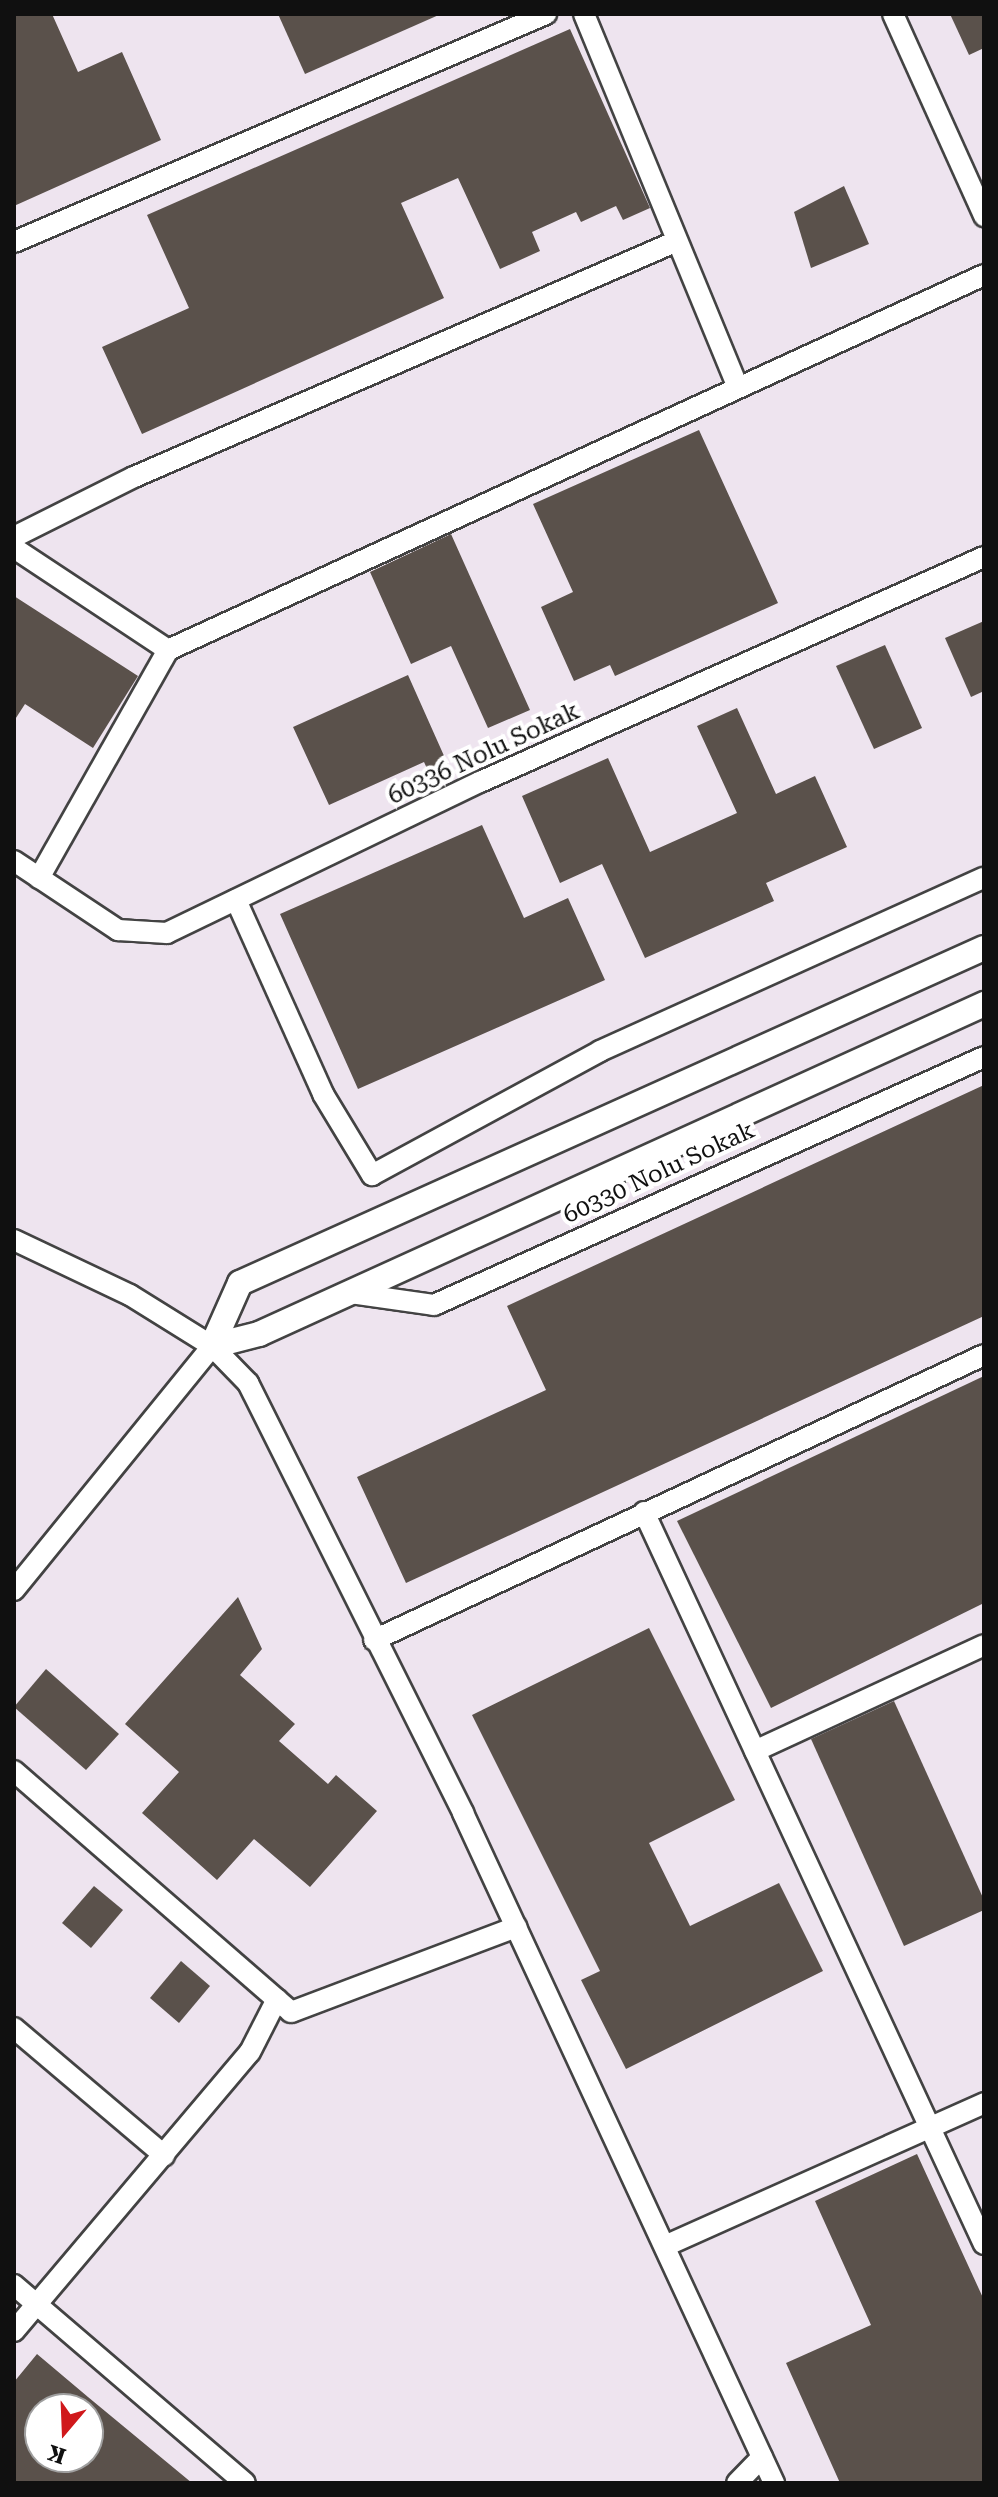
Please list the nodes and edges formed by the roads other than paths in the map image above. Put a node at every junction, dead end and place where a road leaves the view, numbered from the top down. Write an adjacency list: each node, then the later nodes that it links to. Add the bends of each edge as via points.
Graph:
1 (546, 14): 6 (street)
2 (584, 14): 5 (street)
3 (893, 14): 4 (street)
4 (984, 216)
5 (677, 241): 8 (street); 9 (street, via 134,477)
6 (14, 242)
7 (984, 275): 8 (street)
8 (737, 386): 12 (street)
9 (14, 537)
10 (14, 548): 12 (street)
11 (984, 557): 16 (street, 60336 Nolu Sokak)
12 (168, 650): 14 (street)
13 (14, 861): 14 (street, 60336 Nolu Sokak)
14 (39, 878): 16 (street, 60336 Nolu Sokak, via 118,930 167,933)
15 (984, 878): 16 (street, via 600,1051 372,1175 323,1094)
16 (236, 900)
17 (984, 948): 22 (street, via 240,1283)
18 (984, 1004): 21 (street)
19 (984, 1057): 21 (street, 60330 Nolu Sokak, via 434,1305)
20 (14, 1240): 22 (street, via 130,1295)
21 (350, 1293): 22 (street, via 259,1334)
22 (212, 1346): 25 (street); 26 (street, via 248,1383)
23 (984, 1355): 24 (street)
24 (644, 1512): 26 (street); 28 (street)
25 (14, 1590)
26 (374, 1640): 30 (street)
27 (984, 1645): 28 (street)
28 (755, 1751): 34 (street)
29 (14, 1771): 31 (street)
30 (516, 1927): 31 (street, via 291,2012); 37 (street)
31 (277, 1999): 35 (street, via 250,2052)
32 (14, 2028): 35 (street)
33 (984, 2103): 34 (street)
34 (930, 2127): 36 (street); 37 (street)
35 (164, 2155): 39 (street)
36 (984, 2244)
37 (665, 2246): 41 (street)
38 (14, 2285): 39 (street)
39 (36, 2304): 40 (street); 42 (street)
40 (14, 2331)
41 (762, 2457): 43 (street); 44 (street)
42 (245, 2483)
43 (737, 2483)
44 (774, 2483)

